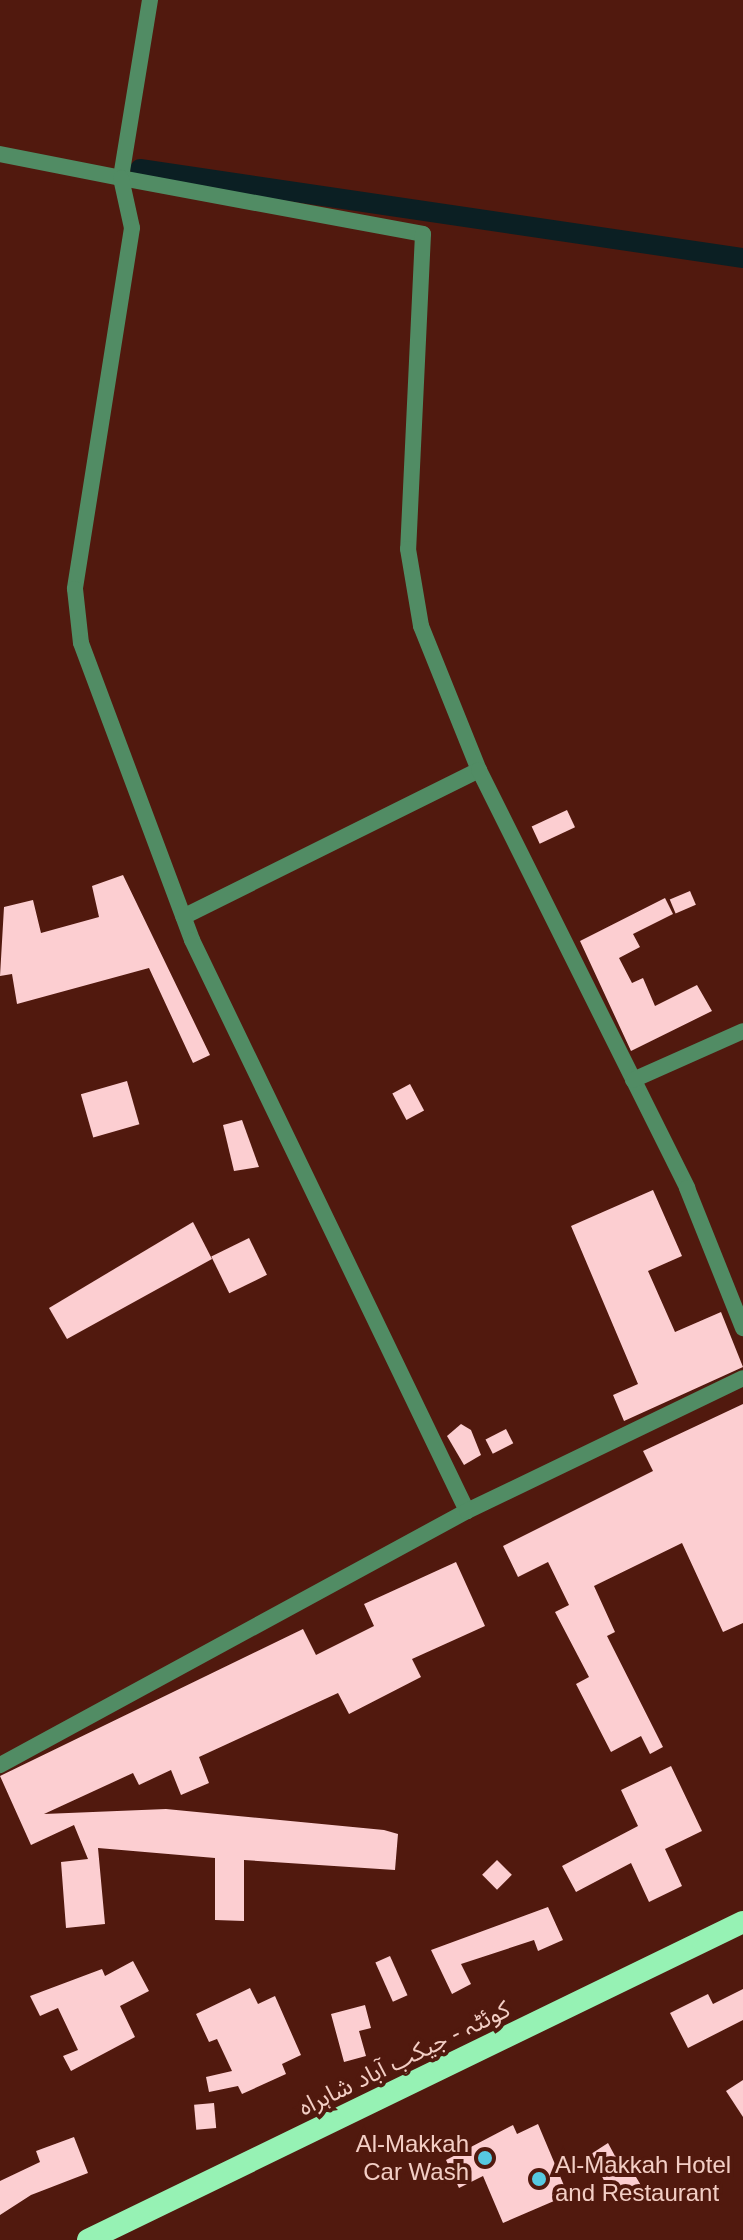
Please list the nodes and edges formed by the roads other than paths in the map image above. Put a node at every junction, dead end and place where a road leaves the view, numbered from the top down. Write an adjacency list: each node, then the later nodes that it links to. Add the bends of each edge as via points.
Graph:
1 (150, 0): 3 (street)
2 (0, 154): 3 (street)
3 (121, 178): 4 (street, via 423,234 408,549 421,626); 5 (street, via 132,228 75,589 81,643)
4 (479, 770): 5 (street); 7 (street)
5 (183, 917): 10 (street)
6 (743, 1031): 7 (street)
7 (633, 1080): 8 (street, via 687,1188)
8 (743, 1328)
9 (743, 1378): 10 (street)
10 (467, 1511): 11 (street)
11 (0, 1765)
12 (743, 1922): 13 (highway, کوئٹہ - جیکب آباد شاہراہ)
13 (88, 2240)

